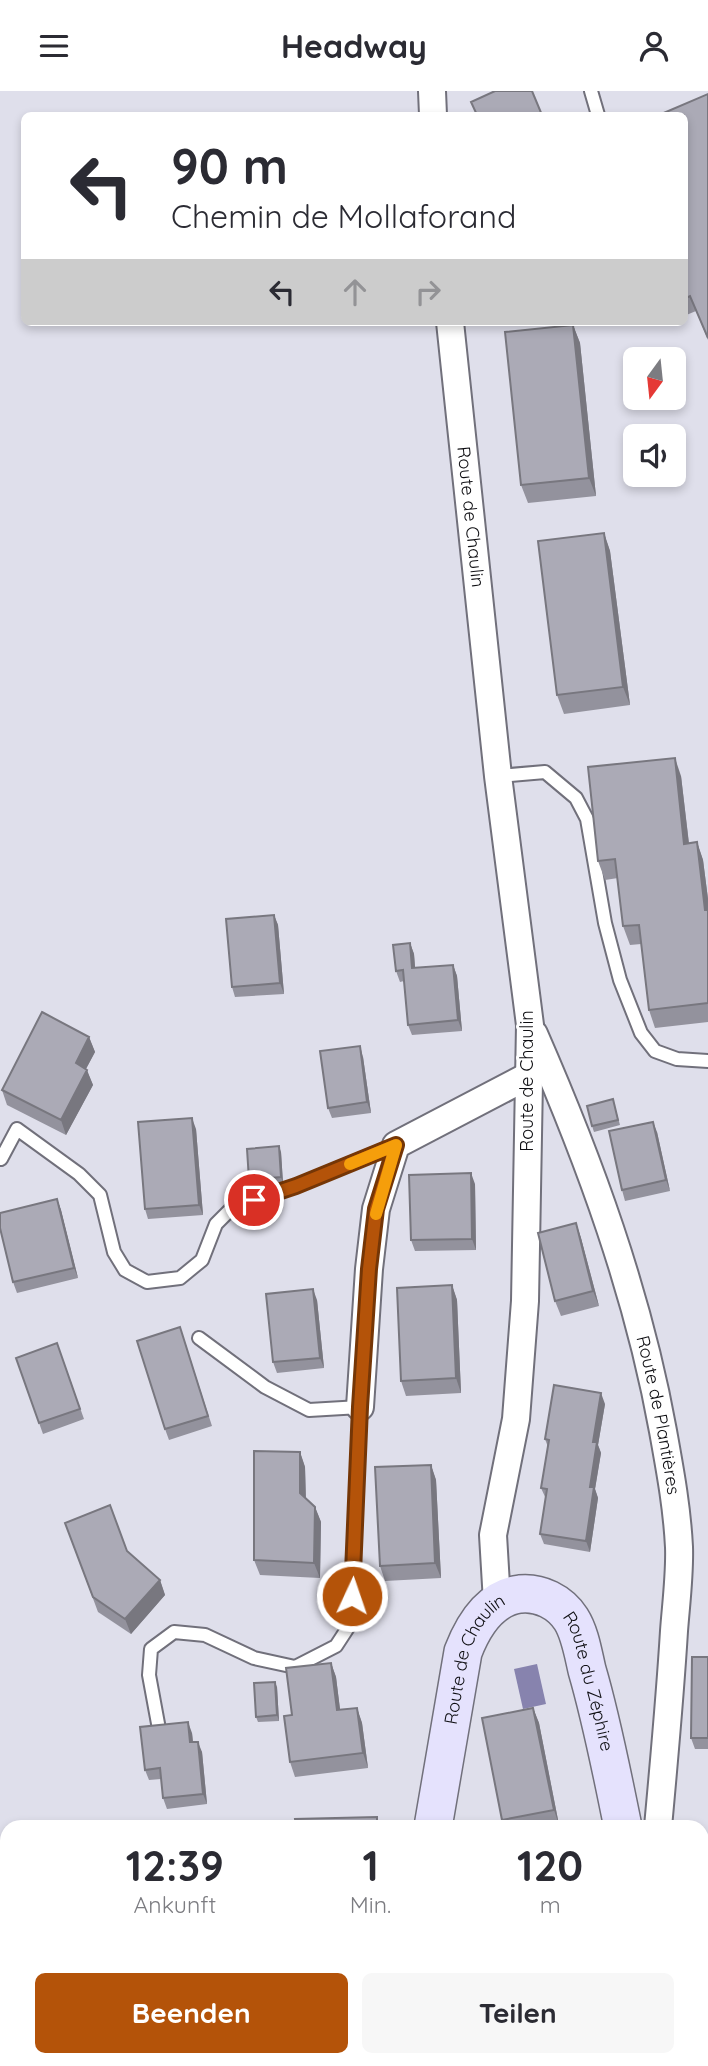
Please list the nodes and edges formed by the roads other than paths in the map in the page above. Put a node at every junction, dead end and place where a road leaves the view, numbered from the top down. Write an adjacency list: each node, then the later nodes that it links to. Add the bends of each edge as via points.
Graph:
1 (432, 91): 3 (street)
2 (591, 91): 4 (lane)
3 (433, 112)
4 (597, 112)
5 (450, 326): 6 (street, Route de Chaulin)
6 (498, 776): 7 (street, Route de Chaulin); 8 (lane, via 545,772 576,798 587,819 620,980 641,1033 655,1051 677,1059)
7 (530, 1025): 9 (street, Route de Chaulin); 18 (street, Route de Plantières, via 603,1205 639,1319 676,1498 679,1550)
8 (708, 1061)
9 (528, 1076): 10 (street); 14 (street, Route de Chaulin, via 525,1301 516,1419 493,1535)
10 (396, 1145): 11 (lane, via 233,1207 216,1224 202,1260 180,1278 147,1282 125,1270 114,1252 100,1195 79,1174 18,1129); 13 (street, via 376,1209)
11 (1, 1159)
12 (199, 1338): 13 (lane, via 265,1387 309,1410)
13 (360, 1407): 15 (lane, via 351,1623 337,1646 295,1667 254,1658 205,1635 174,1632 152,1649 149,1675)
14 (497, 1602): 16 (street, Route de Chaulin, via 478,1621 463,1652); 17 (street, Route du Zéphire, via 510,1596 538,1595 562,1608 571,1619 595,1697)
15 (159, 1729)
16 (434, 1820)
17 (621, 1820)
18 (659, 1820)

